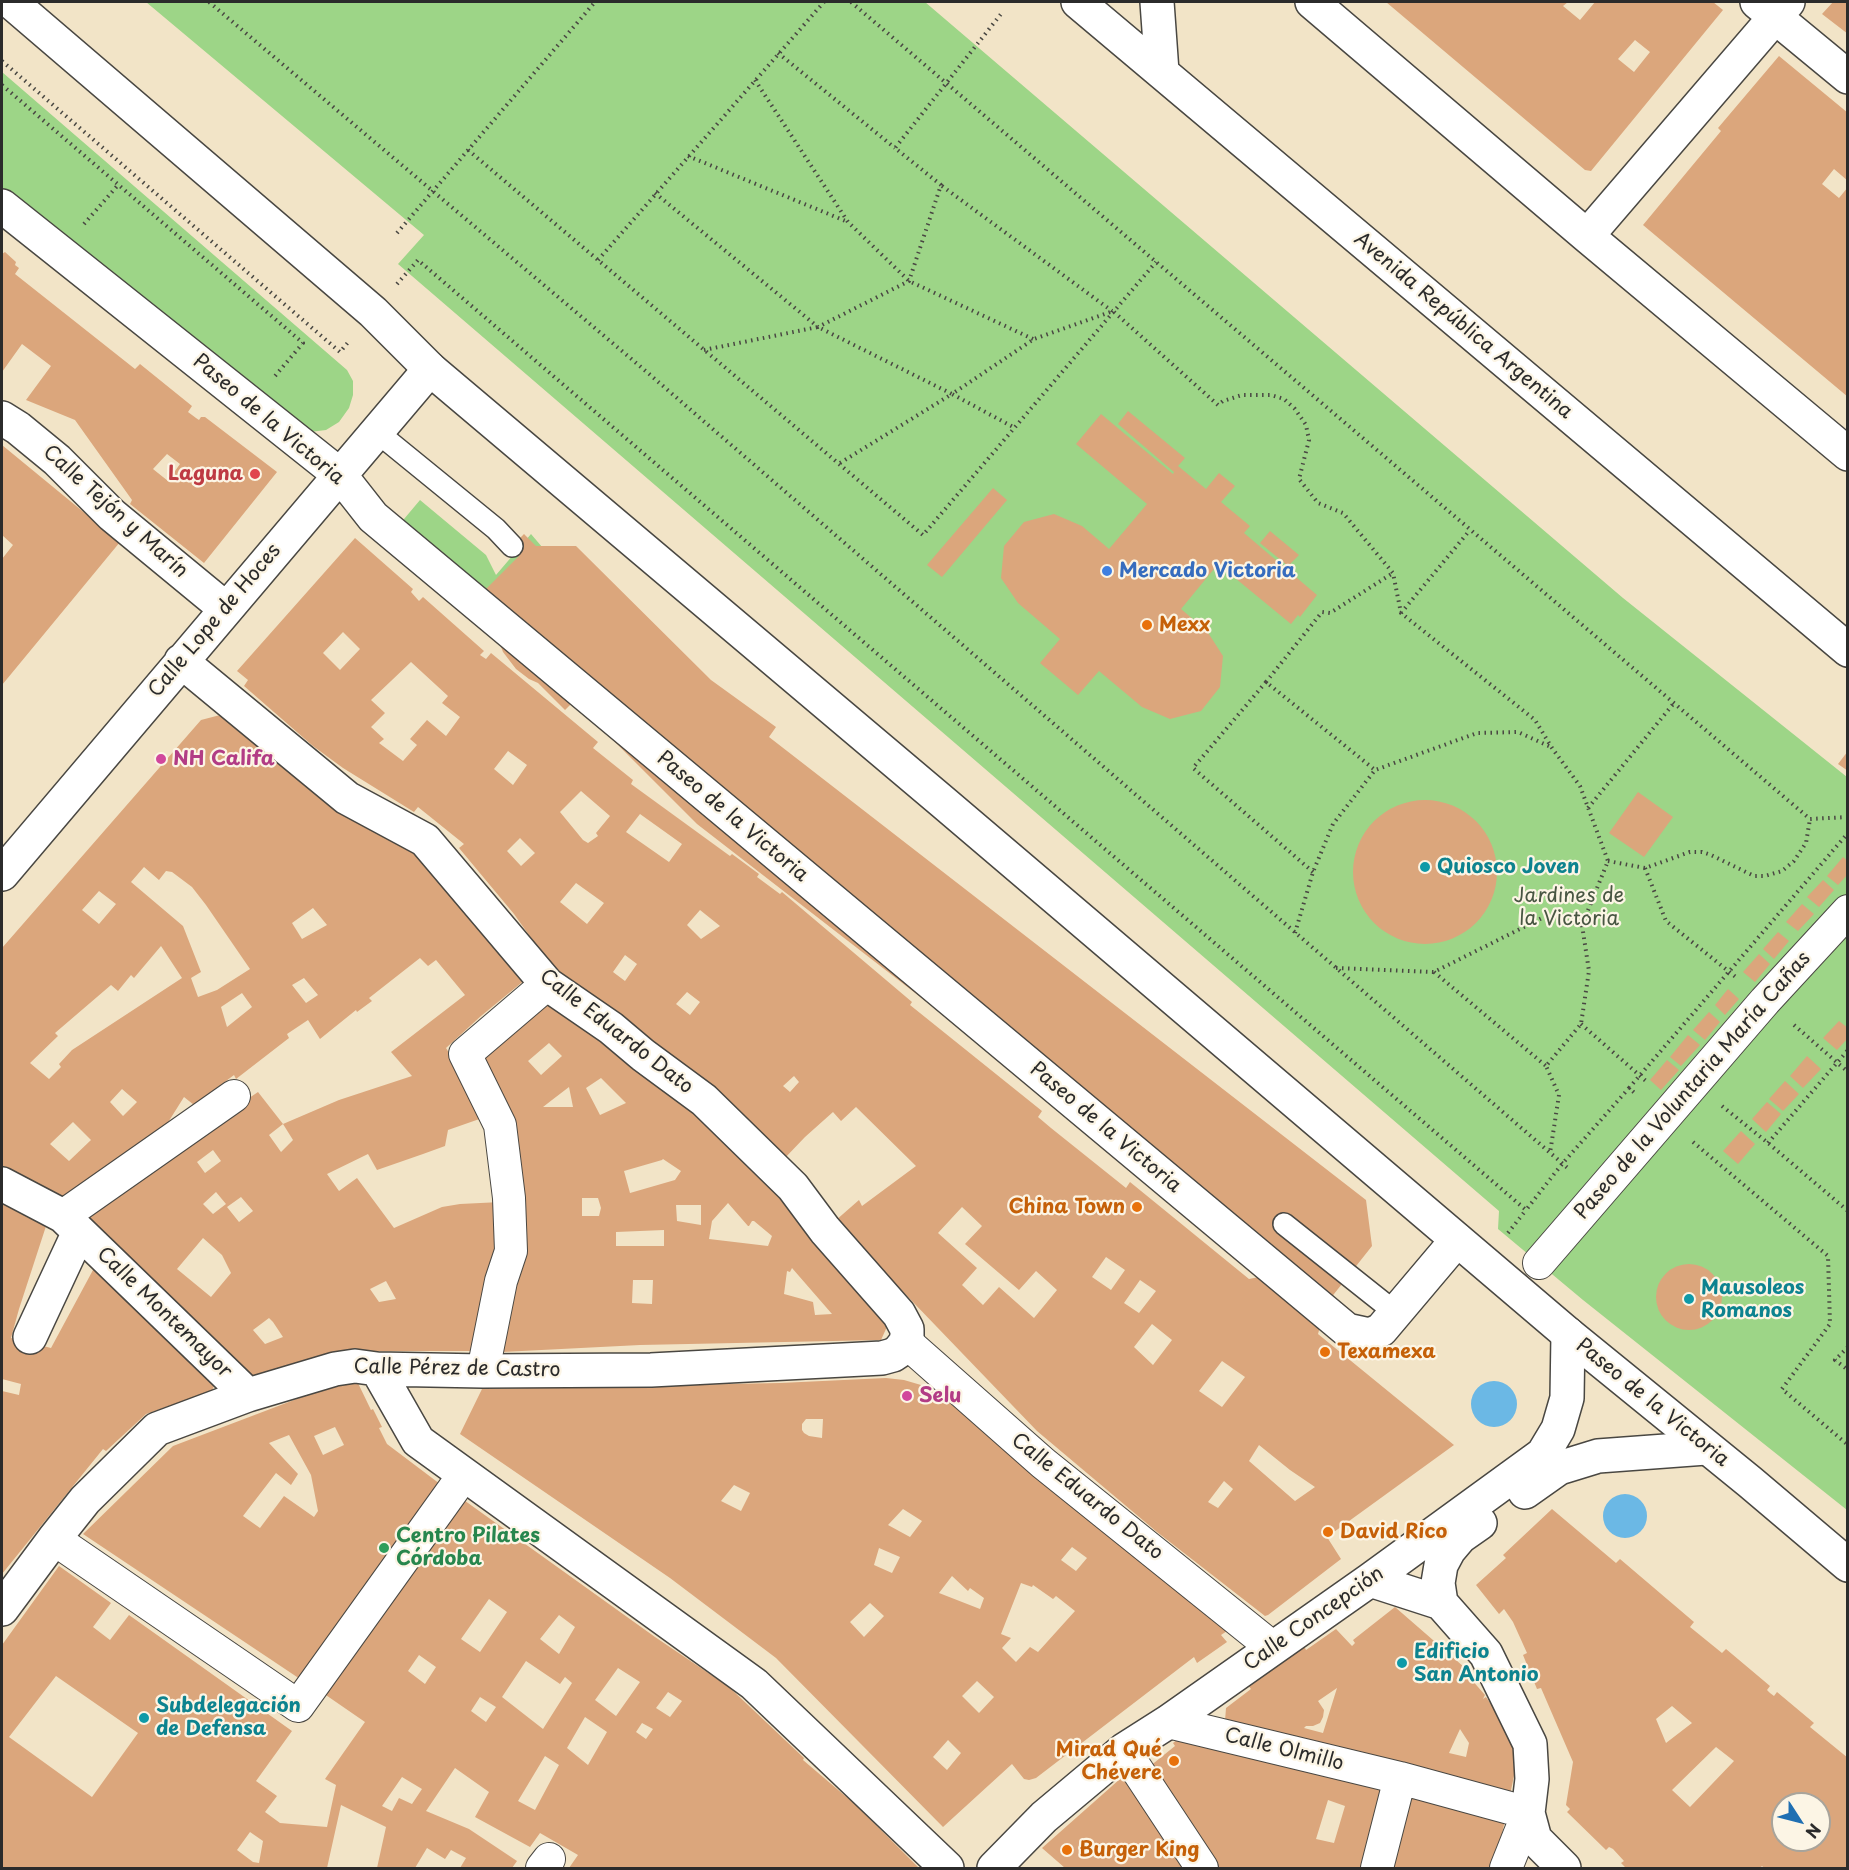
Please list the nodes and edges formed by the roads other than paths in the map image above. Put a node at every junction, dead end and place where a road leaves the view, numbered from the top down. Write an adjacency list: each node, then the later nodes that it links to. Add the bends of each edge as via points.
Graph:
1 (11, 2): 10 (street, Paseo de la Victoria, via 373,312)
2 (1078, 2): 6 (street, Avenida República Argentina)
3 (1157, 2): 6 (street)
4 (1312, 2): 9 (street)
5 (1774, 6): 7 (street); 9 (street)
6 (1162, 72): 17 (street, Avenida República Argentina)
7 (1848, 77)
8 (2, 206): 14 (street, Paseo de la Victoria)
9 (1587, 236): 13 (street)
10 (430, 369): 12 (street, Calle Lope de Hoces); 26 (street, Paseo de la Victoria)
11 (2, 418): 16 (street, Calle Tejón y Marín, via 57,460 112,515)
12 (377, 432): 14 (street, Calle Lope de Hoces); 15 (lane)
13 (1848, 453)
14 (340, 475): 16 (street, Calle Lope de Hoces); 28 (street, Paseo de la Victoria, via 373,517 1347,1330 1370,1335 1381,1330)
15 (512, 546)
16 (226, 609): 18 (street, Calle Lope de Hoces)
17 (1848, 650)
18 (182, 661): 19 (street, Calle Lope de Hoces); 21 (street, Calle Eduardo Dato, via 346,798 425,840)
19 (2, 874)
20 (1848, 911): 27 (street, Paseo de la Voluntaria María Cañas, via 1765,1001)
21 (547, 984): 31 (street, Calle Eduardo Dato, via 704,1100 793,1187 899,1314 907,1329); 33 (street, via 465,1054 500,1125 509,1198 511,1251)
22 (234, 1096): 24 (street, Calle Montemayor)
23 (2, 1184): 24 (street, Calle Montemayor)
24 (71, 1224): 30 (street, Calle Montemayor); 34 (street, Calle Montemayor)
25 (1284, 1224): 28 (lane)
26 (1457, 1240): 28 (street, Paseo de la Victoria); 29 (street, Paseo de la Victoria)
27 (1539, 1263)
28 (1396, 1312)
29 (1568, 1334): 35 (street, Paseo de la Victoria); 39 (street, Calle Concepción, via 1567,1398 1558,1429 1543,1454)
30 (30, 1337)
31 (894, 1350): 33 (street, Calle Pérez de Castro, via 651,1370); 42 (street, Calle Eduardo Dato, via 1043,1463)
32 (377, 1369): 33 (street, Calle Pérez de Castro); 34 (street, Calle Pérez de Castro, via 355,1366 335,1370); 36 (street, via 418,1441)
33 (483, 1371)
34 (248, 1395): 37 (street, Calle Pérez de Castro, via 157,1430 85,1500)
35 (1706, 1448): 38 (street, Paseo de la Victoria); 40 (street, via 1598,1456 1559,1468 1460,1537 1449,1550 1438,1575)
36 (464, 1476): 37 (street, via 298,1706); 47 (street, via 754,1684)
37 (54, 1539): 41 (street, Calle Pérez de Castro)
38 (1848, 1565)
39 (1370, 1580): 40 (street); 42 (street, Calle Concepción)
40 (1442, 1603): 46 (street, via 1486,1654 1530,1744 1532,1779)
41 (2, 1609)
42 (1273, 1648): 43 (street, Calle Concepción)
43 (1168, 1722): 44 (street, Calle Concepción); 45 (street, Calle Olmillo)
44 (1124, 1750): 48 (street, Calle Concepción, via 1044,1817); 49 (street)
45 (1400, 1778): 46 (street, Calle Olmillo); 50 (street)
46 (1528, 1813): 51 (street); 52 (street, via 1535,1839)
47 (947, 1869)
48 (994, 1869)
49 (1202, 1869)
50 (1377, 1869)
51 (1506, 1869)
52 (1564, 1869)

